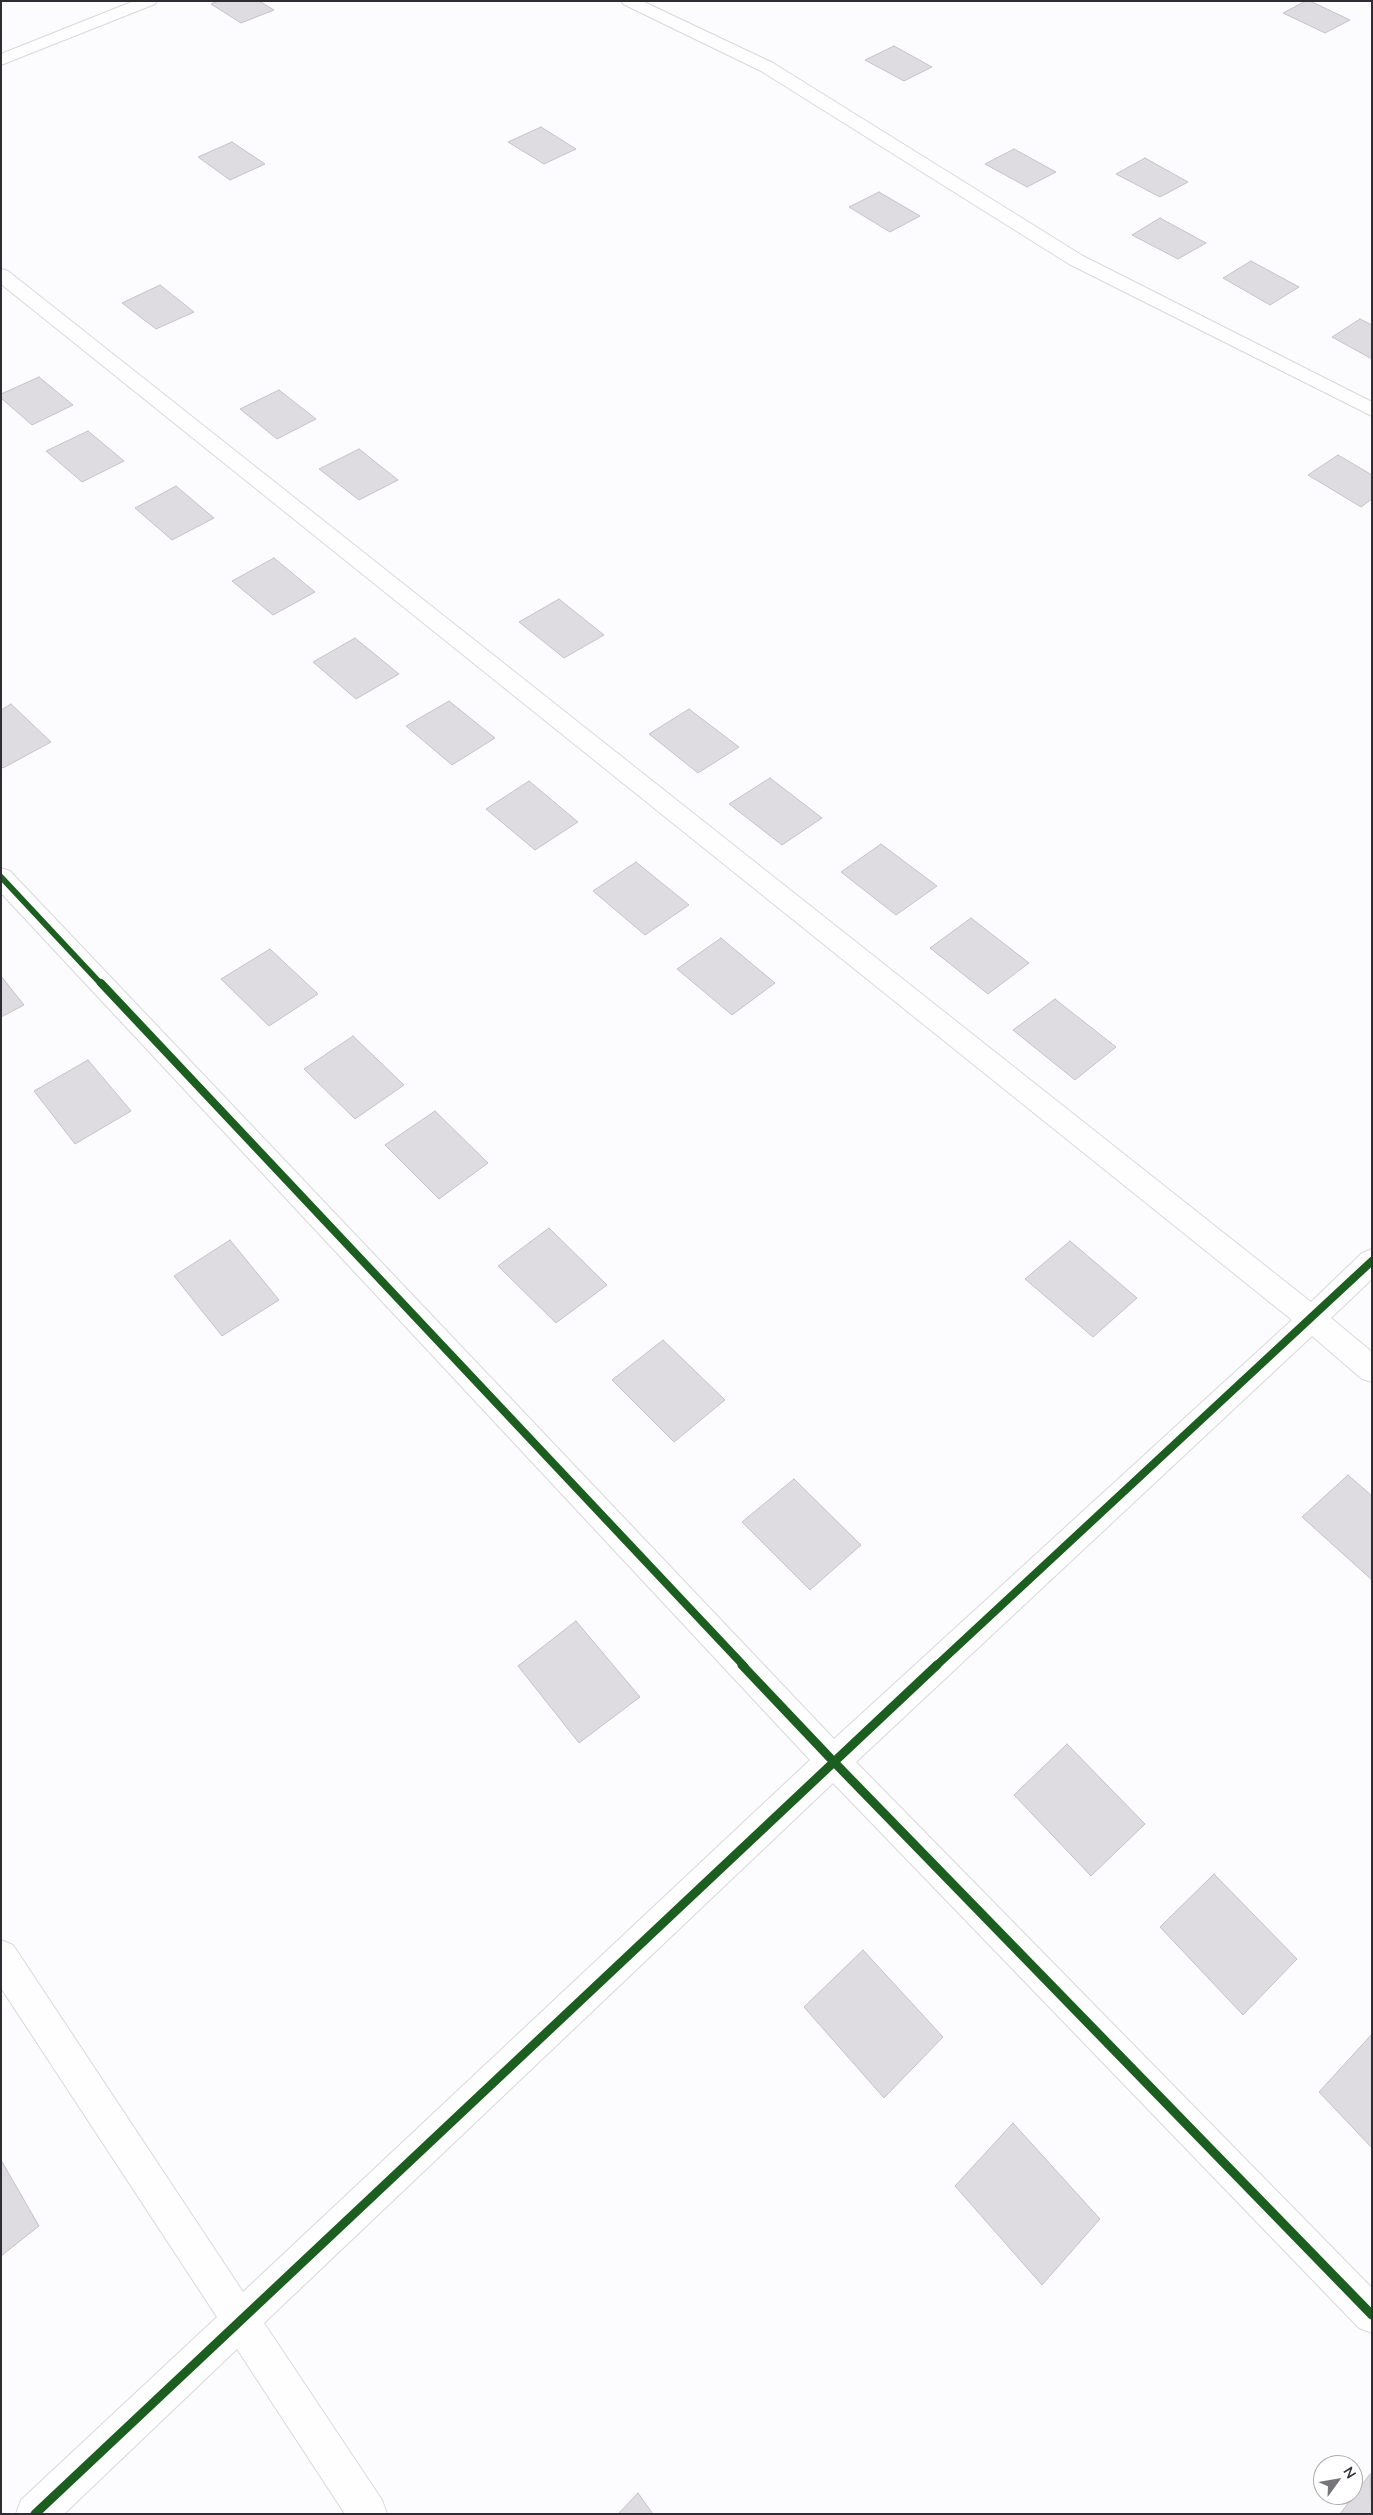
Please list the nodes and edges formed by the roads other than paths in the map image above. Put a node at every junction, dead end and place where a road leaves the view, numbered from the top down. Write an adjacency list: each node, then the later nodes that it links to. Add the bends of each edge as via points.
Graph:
1 (149, 1): 3 (street)
2 (629, 1): 5 (street, via 767,67 1076,260)
3 (1, 60)
4 (1, 275): 8 (street)
5 (1372, 410)
6 (1, 877): 10 (street)
7 (1372, 1261): 8 (street)
8 (1312, 1319): 9 (street); 10 (street)
9 (1372, 1370)
10 (833, 1761): 12 (street); 13 (street)
11 (1, 1958): 13 (street)
12 (1372, 2315)
13 (240, 2321): 14 (street); 15 (street)
14 (35, 2514)
15 (368, 2514)

